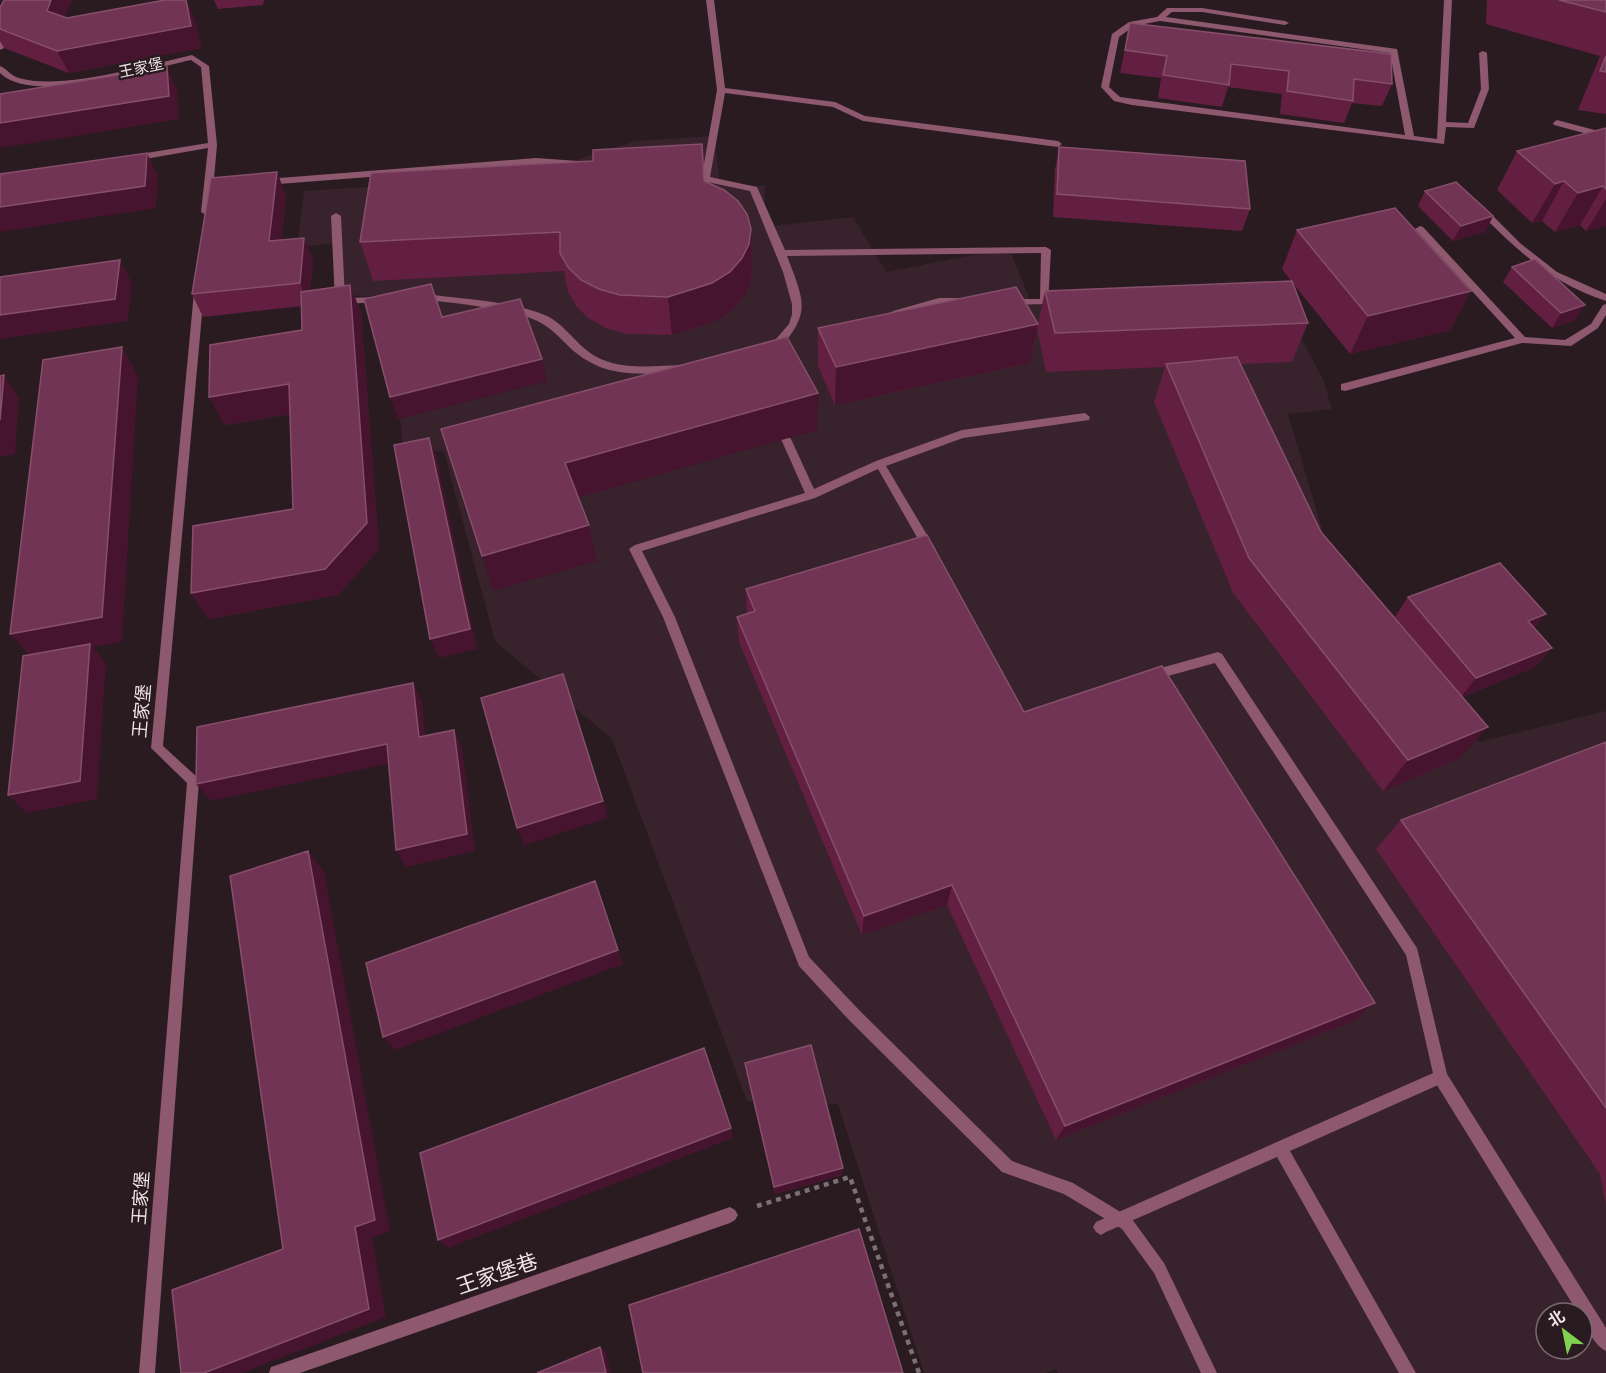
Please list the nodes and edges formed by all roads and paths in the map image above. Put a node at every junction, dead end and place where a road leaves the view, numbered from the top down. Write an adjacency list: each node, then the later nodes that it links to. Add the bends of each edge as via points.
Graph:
1 (18, 0): 6 (street)
2 (710, 0): 9 (street)
3 (1448, 0): 11 (street)
4 (1160, 19): 5 (street, via 1170,10 1202,10); 13 (street, via 1394,51); 13 (street, via 1132,24 1115,36 1105,87 1117,99)
5 (1285, 23)
6 (0, 48)
7 (1483, 52): 11 (street, via 1485,89 1471,126)
8 (0, 68): 15 (street, 王家堡, via 13,80 41,85 192,57 205,66)
9 (721, 90): 14 (street, via 835,105 863,118); 19 (street)
10 (1557, 123): 12 (street)
11 (1441, 124): 13 (street, via 1441,142)
12 (1606, 136)
13 (1410, 138)
14 (1058, 144)
15 (213, 145): 16 (street); 22 (street, 王家堡)
16 (118, 160)
17 (591, 165): 20 (street, via 536,161)
18 (676, 173): 19 (street)
19 (706, 177): 27 (street, via 754,189)
20 (255, 183)
21 (220, 185): 22 (street)
22 (208, 186): 25 (street, 王家堡)
23 (1469, 199): 29 (street, via 1554,274)
24 (336, 216): 31 (street, via 340,301)
25 (205, 221)
26 (1420, 229): 36 (street)
27 (779, 253): 33 (street, via 1046,250 1045,302); 37 (street, via 797,295 798,314 789,333)
28 (200, 280): 51 (street, 王家堡, via 158,748 193,781)
29 (1606, 298)
30 (411, 299): 38 (street, via 434,298 530,314 560,327 582,352 606,366 633,370)
31 (387, 300)
32 (975, 301): 35 (street, via 939,301)
33 (998, 302)
34 (1606, 307): 36 (street, via 1595,326 1567,344)
35 (885, 316)
36 (1522, 340): 39 (street)
37 (765, 353)
38 (696, 369)
39 (1345, 387)
40 (1085, 417): 42 (street, via 962,434)
41 (786, 439): 43 (street)
42 (880, 464): 43 (street); 44 (street)
43 (811, 495): 54 (street, via 635,549 669,618 804,961 1007,1167 1068,1188 1127,1224 1159,1268)
44 (938, 564)
45 (1138, 680): 46 (street, via 1218,657 1412,952)
46 (1440, 1077): 47 (street); 50 (street)
47 (1280, 1148): 49 (street); 55 (street)
48 (730, 1215): 52 (street, 王家堡巷); 53 (path, via 850,1177)
49 (1101, 1227)
50 (1606, 1343)
51 (147, 1373)
52 (277, 1373)
53 (919, 1373)
54 (1209, 1373)
55 (1408, 1373)

